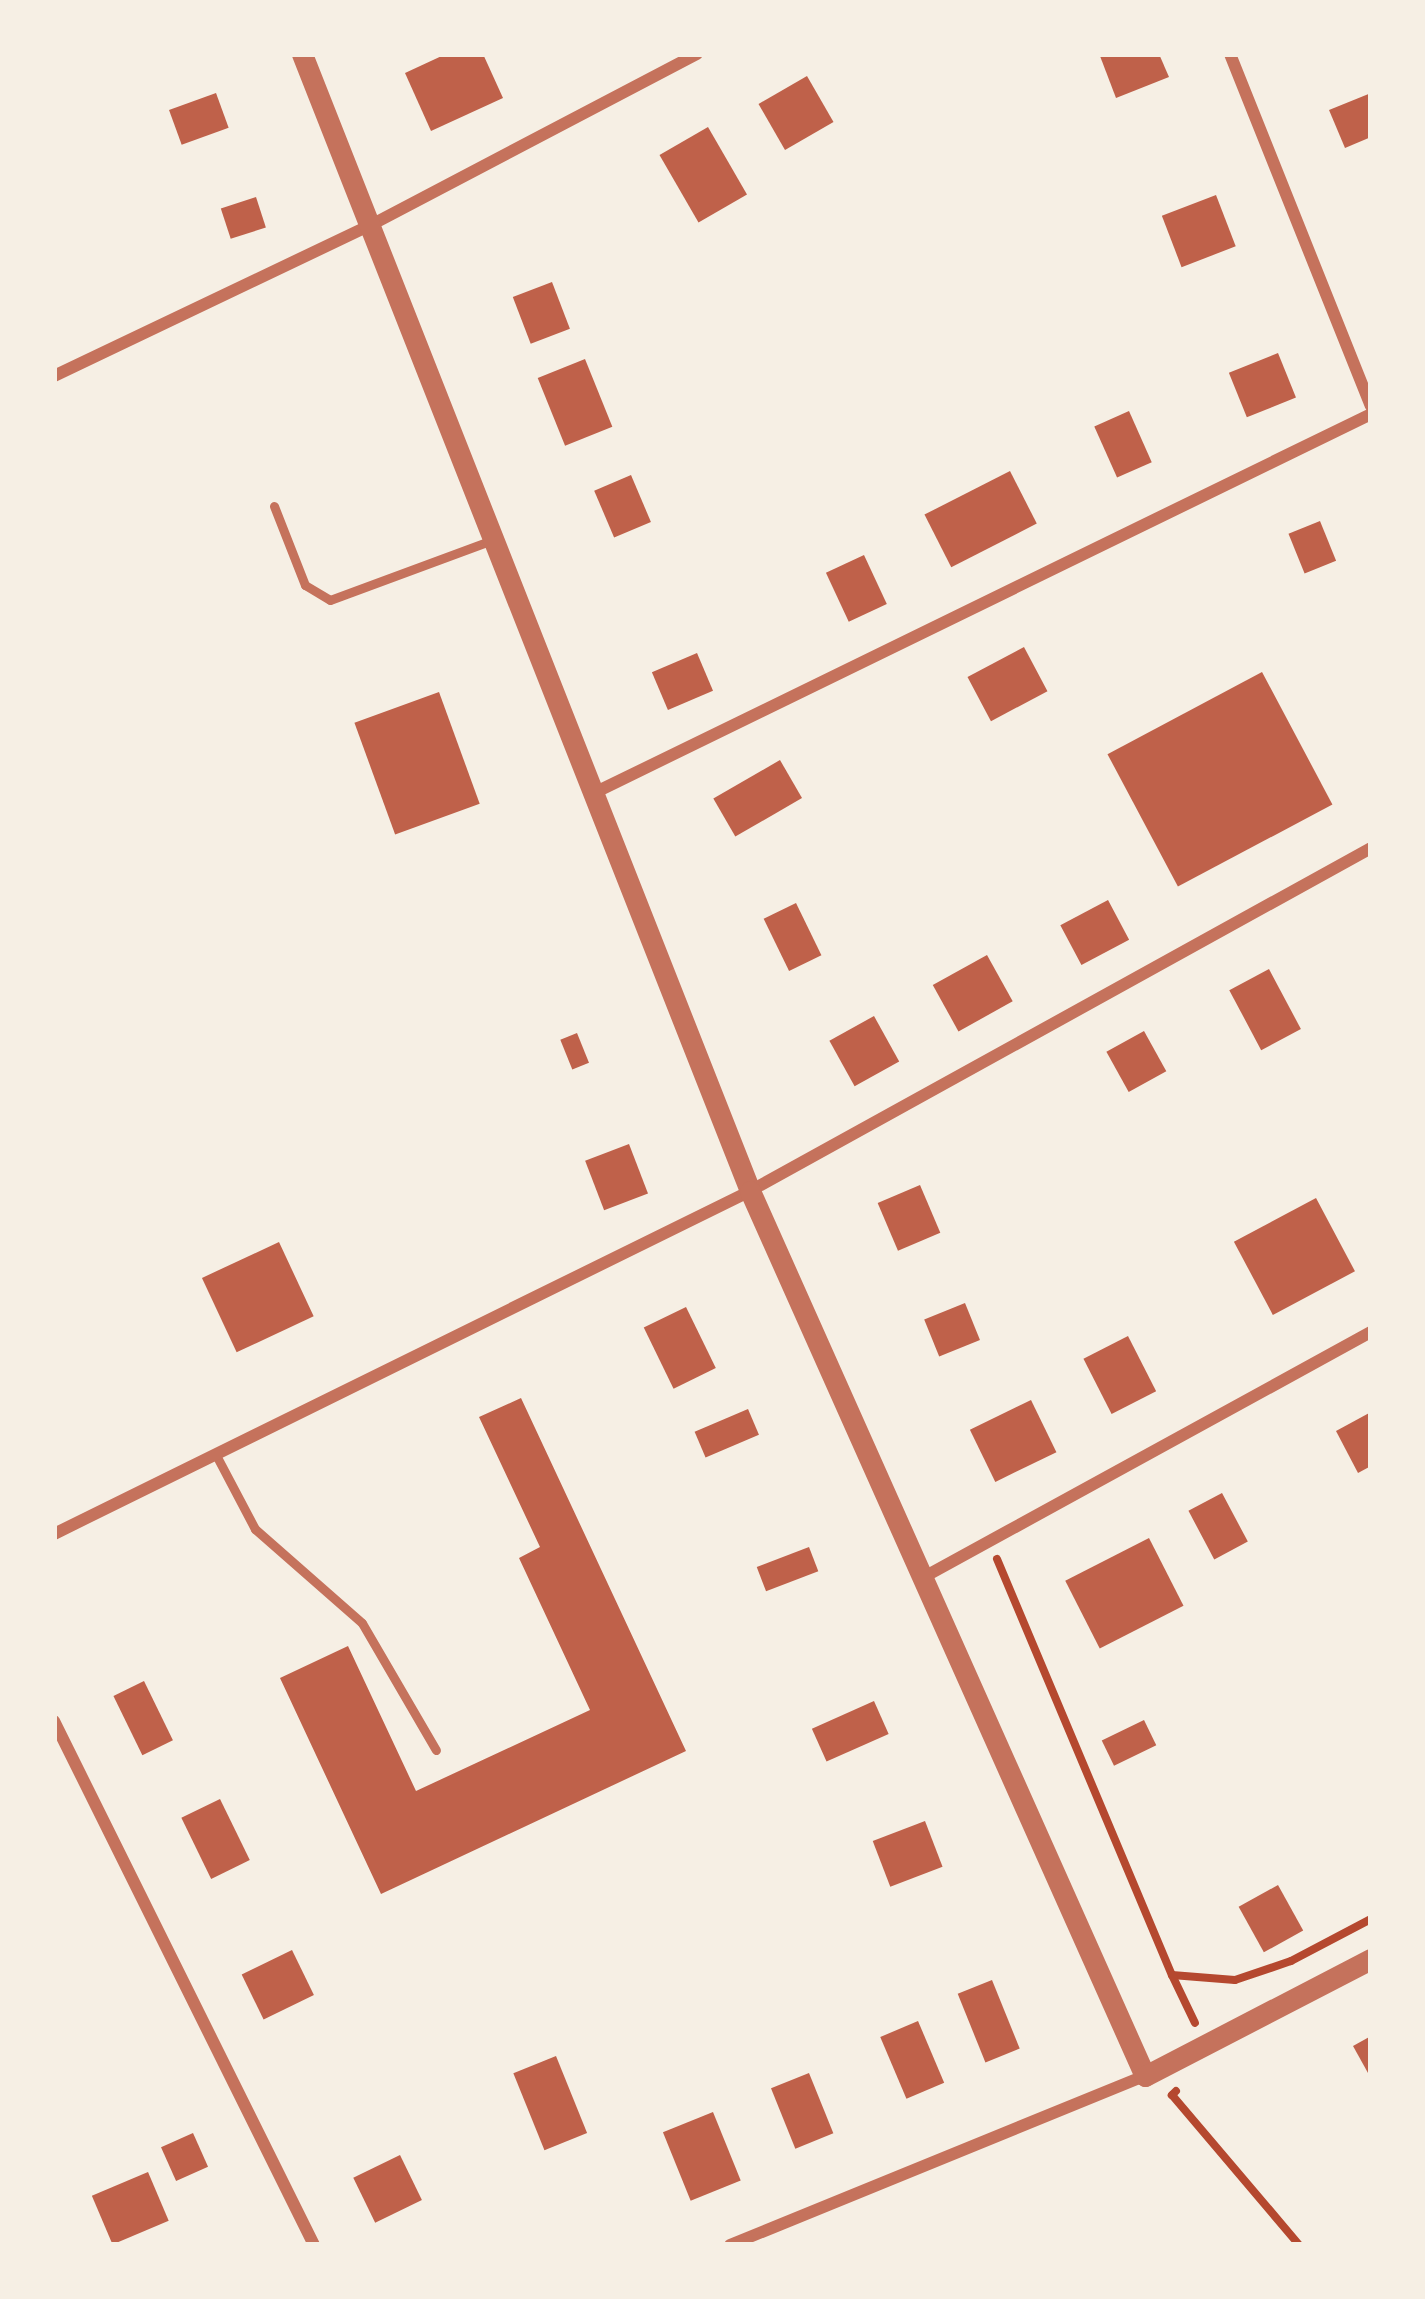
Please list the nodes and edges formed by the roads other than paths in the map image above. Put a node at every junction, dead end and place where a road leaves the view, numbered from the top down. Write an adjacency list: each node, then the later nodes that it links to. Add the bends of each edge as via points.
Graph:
1 (302, 54): 4 (street)
2 (697, 54): 4 (street)
3 (1229, 54): 6 (street)
4 (371, 225): 5 (street); 8 (street)
5 (54, 376)
6 (1371, 410): 9 (street)
7 (274, 506): 8 (lane, via 305,585 330,601)
8 (495, 539): 9 (street)
9 (594, 793): 11 (street)
10 (1371, 848): 11 (street)
11 (750, 1191): 13 (street); 15 (street)
12 (1371, 1332): 15 (street)
13 (216, 1455): 14 (street); 17 (lane, via 255,1529 362,1623)
14 (54, 1534)
15 (923, 1577): 19 (street)
16 (54, 1721): 20 (street)
17 (436, 1750)
18 (1371, 1959): 19 (street)
19 (1145, 2076): 21 (street)
20 (314, 2245)
21 (730, 2245)

